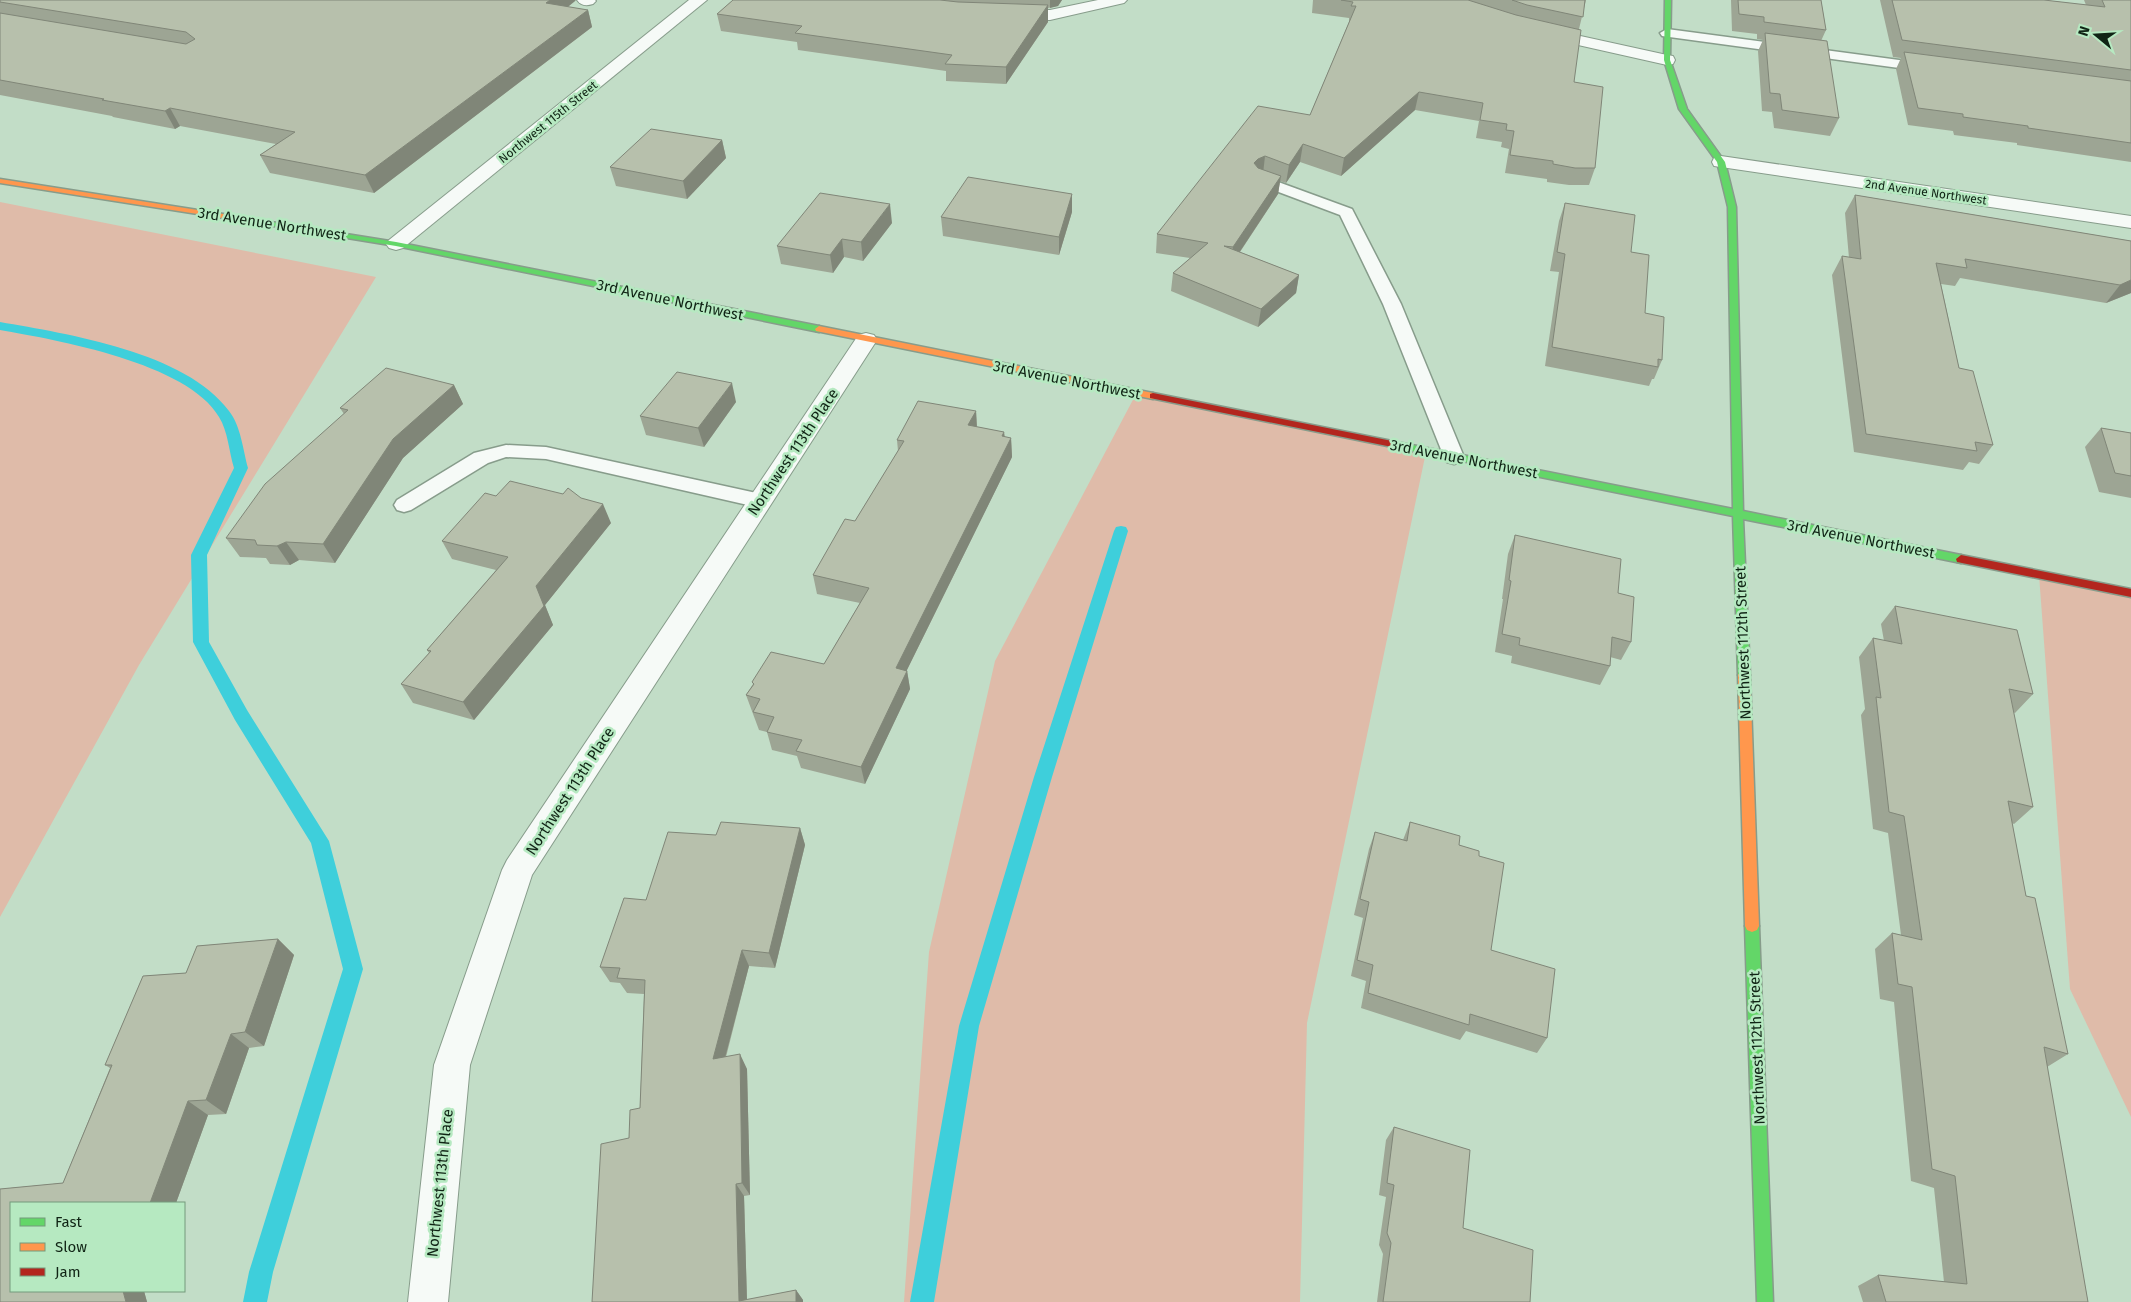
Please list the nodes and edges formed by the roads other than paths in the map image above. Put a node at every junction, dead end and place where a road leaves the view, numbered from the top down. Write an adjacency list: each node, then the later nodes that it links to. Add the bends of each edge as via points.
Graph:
1 (699, 0): 13 (street, Northwest 115th Street)
2 (1119, 0): 4 (street, via 1050,16)
3 (1668, 0): 6 (street, Northwest 112th Street)
4 (995, 14)
5 (1528, 29): 7 (street)
6 (1667, 33): 7 (street, Northwest 112th Street); 8 (lane)
7 (1667, 60): 9 (street, Northwest 112th Street, via 1683,109)
8 (1944, 70)
9 (1721, 162): 12 (street, 2nd Avenue Northwest); 18 (street, Northwest 112th Street, via 1732,207)
10 (0, 181): 13 (street, 3rd Avenue Northwest)
11 (1262, 181): 15 (lane, via 1346,212 1392,304)
12 (2131, 222)
13 (396, 244): 14 (street, 3rd Avenue Northwest)
14 (866, 340): 15 (street, 3rd Avenue Northwest); 16 (street, Northwest 113th Place)
15 (1454, 457): 18 (street, 3rd Avenue Northwest)
16 (761, 501): 17 (lane, via 546,453 506,450 481,458); 20 (street, Northwest 113th Place, via 518,870 452,1065)
17 (404, 505)
18 (1738, 514): 19 (street, 3rd Avenue Northwest); 21 (street, Northwest 112th Street)
19 (2131, 593)
20 (428, 1302)
21 (1765, 1302)

